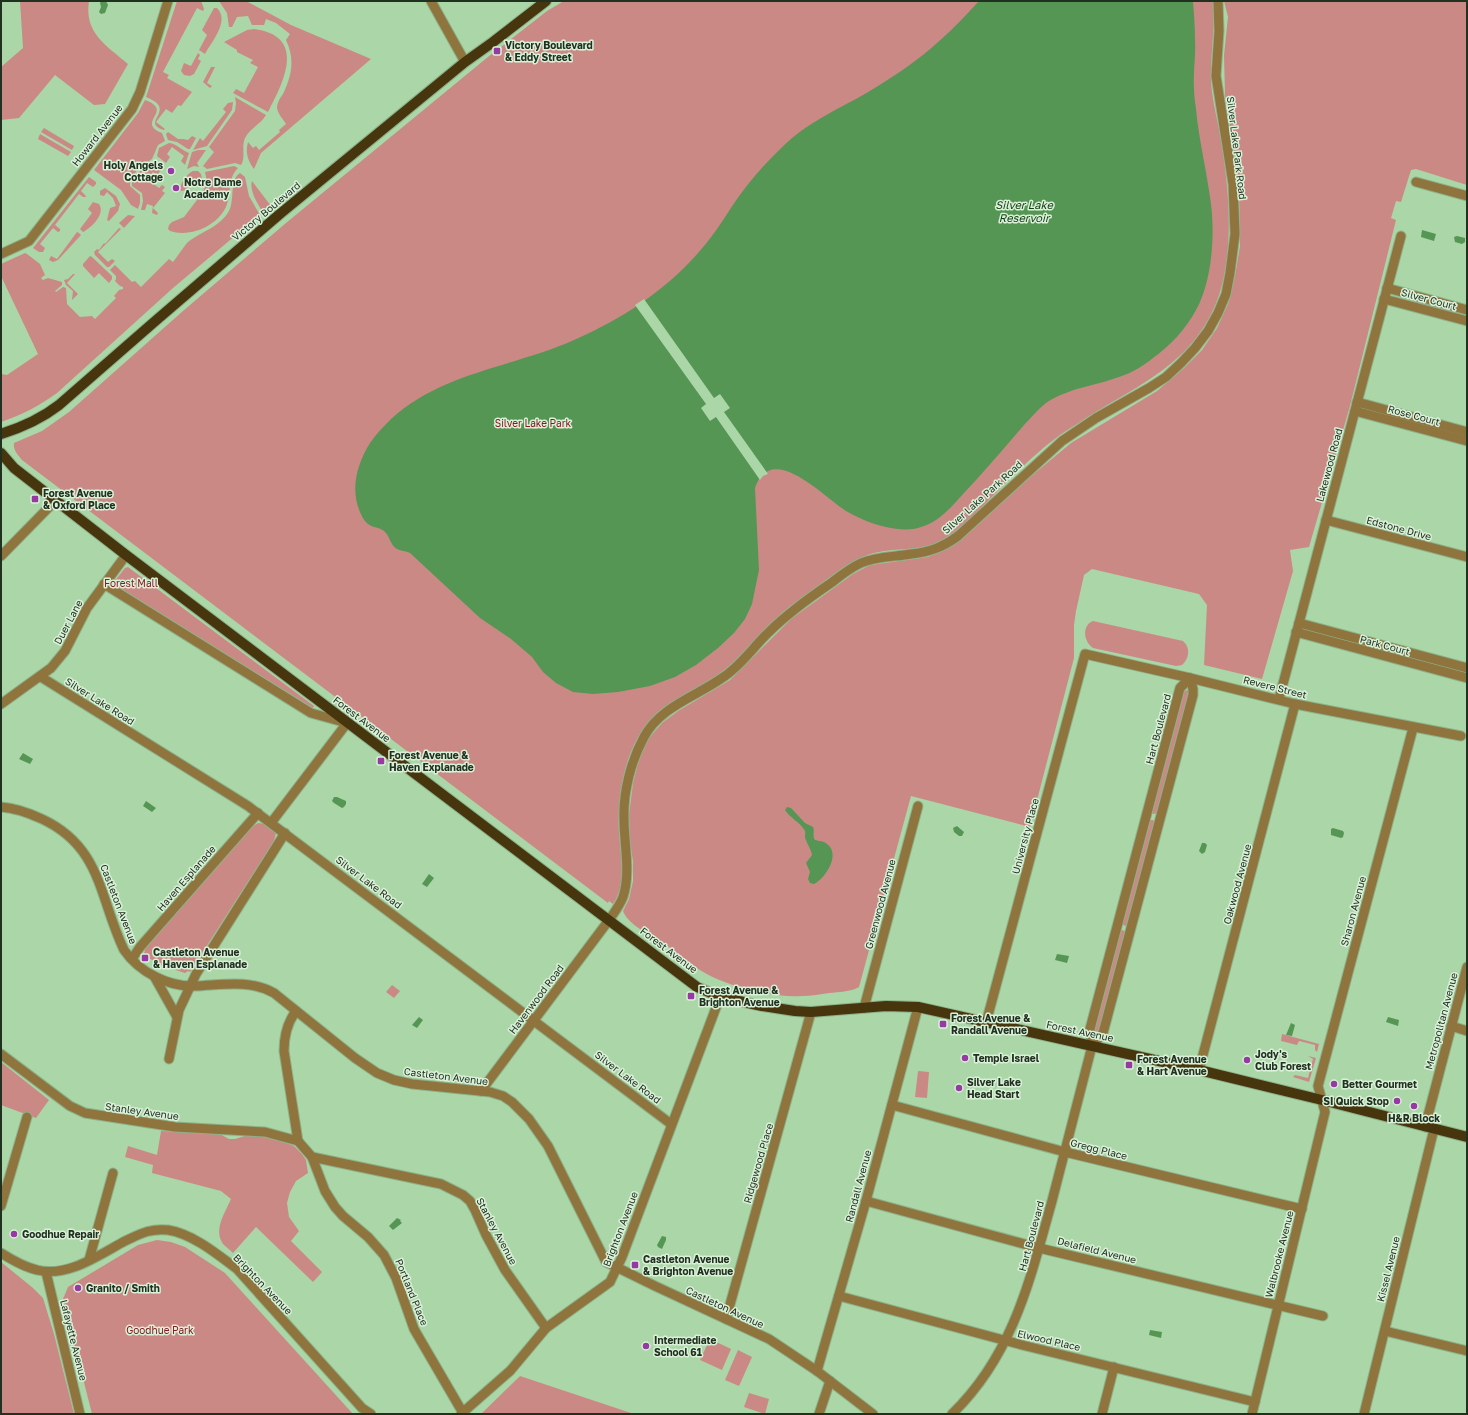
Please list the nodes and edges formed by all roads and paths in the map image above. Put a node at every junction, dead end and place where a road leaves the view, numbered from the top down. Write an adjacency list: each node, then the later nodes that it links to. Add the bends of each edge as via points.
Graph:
1 (168, 1): 9 (street, Howard Avenue, via 140,92 132,109 29,241)
2 (431, 1): 5 (street)
3 (546, 1): 5 (main road, Victory Boulevard)
4 (1218, 1): 42 (street, Silver Lake Park Road, via 1216,76 1232,184 1235,234 1226,294 1208,331 1166,377 1062,441 958,536 945,545 929,551 861,563 789,614 729,673 655,720 640,746 628,781 624,818 626,883 621,902)
5 (464, 62): 16 (main road, Victory Boulevard, via 281,213 59,405 44,417 22,428)
6 (1416, 182): 7 (street)
7 (1467, 196)
8 (1401, 236): 10 (street, Lakewood Road)
9 (1, 254)
10 (1387, 288): 11 (street, Lakewood Road); 12 (street, Silver Court)
11 (1384, 299): 13 (street, Silver Court); 14 (street, Lakewood Road)
12 (1467, 310)
13 (1467, 321)
14 (1356, 406): 15 (street, Rose Court); 17 (street, Rose Court); 20 (street, Lakewood Road)
15 (1467, 432)
16 (1, 434)
17 (1467, 441)
18 (1, 453): 19 (main road, Forest Avenue, via 14,468)
19 (55, 501): 21 (main road, Forest Avenue); 22 (street)
20 (1326, 520): 23 (street, Edstone Drive); 25 (street, Lakewood Road)
21 (126, 555): 24 (street, Duer Lane); 34 (main road, Forest Avenue)
22 (1, 556)
23 (1467, 557)
24 (104, 584): 28 (street, Duer Lane, via 87,608 65,651); 34 (street, via 311,713)
25 (1298, 628): 27 (street, Park Court); 30 (street, Park Court); 31 (street, Lakewood Road)
26 (1085, 654): 29 (street, Revere Street); 54 (street, University Place)
27 (1467, 668)
28 (41, 677): 32 (street, Duer Lane); 39 (street, Silver Lake Road)
29 (1190, 678): 31 (street, Revere Street); 57 (street, Hart Boulevard, via 1180,688 1090,1029); 57 (street, Hart Boulevard, via 1194,689 1193,695 1103,1033)
30 (1467, 678)
31 (1279, 699): 33 (street, Revere Street)
32 (1, 704)
33 (1295, 704): 35 (street, Revere Street); 60 (street, Oakwood Avenue)
34 (347, 723): 40 (street); 42 (main road, Forest Avenue)
35 (1413, 728): 36 (street, Revere Street); 62 (street, Sharon Avenue, via 1318,1086)
36 (1461, 736)
37 (918, 806): 49 (street, Greenwood Avenue)
38 (1, 807): 43 (street, Castleton Avenue, via 23,811 47,822 69,835 80,846 94,871 123,947)
39 (258, 813): 40 (street, Silver Lake Road); 43 (street, Haven Esplanade)
40 (271, 823): 41 (street, Silver Lake Road)
41 (285, 833): 46 (street); 53 (street, Silver Lake Road)
42 (609, 920): 47 (main road, Forest Avenue, via 697,986); 53 (street, Havenwood Road)
43 (132, 959): 45 (street, Castleton Avenue)
44 (1467, 967): 55 (street, Metropolitan Avenue)
45 (154, 976): 46 (street, Castleton Avenue); 52 (street)
46 (190, 986): 50 (street, Castleton Avenue, via 257,986 274,993); 52 (street)
47 (720, 997): 51 (main road, Forest Avenue, via 762,1006); 65 (street, Brighton Avenue)
48 (918, 1007): 49 (main road, Forest Avenue); 54 (main road, Forest Avenue); 63 (street, Randall Avenue)
49 (864, 1008): 51 (main road, Forest Avenue)
50 (296, 1012): 61 (street, Castleton Avenue, via 358,1061 383,1076 400,1082); 68 (street, via 284,1038 284,1051)
51 (811, 1012): 83 (street, Ridgewood Place)
52 (177, 1017): 59 (street)
53 (533, 1020): 61 (street, Havenwood Road); 65 (street, Silver Lake Road)
54 (986, 1023): 57 (main road, Forest Avenue)
55 (1451, 1026): 56 (street); 66 (street, Metropolitan Avenue)
56 (1467, 1031)
57 (1092, 1046): 60 (main road, Forest Avenue); 69 (street, Hart Boulevard)
58 (1, 1054): 68 (street, Stanley Avenue, via 70,1106 85,1113 175,1127 265,1132)
59 (169, 1059)
60 (1200, 1070): 62 (main road, Forest Avenue)
61 (481, 1091): 78 (street, Castleton Avenue, via 509,1100 529,1118 551,1152 606,1262)
62 (1322, 1100): 66 (main road, Forest Avenue); 74 (street, Walbrooke Avenue, via 1325,1112)
63 (892, 1105): 69 (street, Gregg Place); 72 (street, Randall Avenue)
64 (27, 1117): 73 (street)
65 (672, 1124): 78 (street, Brighton Avenue)
66 (1430, 1128): 67 (main road, Forest Avenue); 85 (street, Kissel Avenue)
67 (1467, 1137)
68 (298, 1141): 70 (street, Portland Place)
69 (1065, 1152): 74 (street, Gregg Place); 75 (street, Hart Boulevard)
70 (312, 1157): 84 (street, Stanley Avenue, via 441,1184 463,1194 475,1210 505,1270); 92 (street, Portland Place, via 325,1191 335,1207 384,1255 396,1278 414,1329)
71 (113, 1173): 77 (street)
72 (866, 1201): 75 (street, Delafield Avenue); 80 (street, Randall Avenue)
73 (1, 1206)
74 (1302, 1209): 81 (street, Walbrooke Avenue)
75 (1039, 1248): 81 (street, Delafield Avenue); 86 (street, Hart Boulevard, via 1024,1297)
76 (1, 1253): 79 (street, Brighton Avenue, via 35,1270)
77 (89, 1260): 79 (street, Brighton Avenue, via 73,1267); 94 (street, Brighton Avenue, via 144,1231 168,1230 189,1237 237,1270 343,1388)
78 (617, 1268): 83 (street, Castleton Avenue); 84 (street, Brighton Avenue, via 610,1282)
79 (46, 1272): 93 (street, Lafayette Avenue)
80 (839, 1296): 86 (street, Elwood Place); 89 (street, Randall Avenue)
81 (1278, 1306): 82 (street, Delafield Avenue); 91 (street, Walbrooke Avenue)
82 (1323, 1316)
83 (726, 1319): 89 (street, Castleton Avenue, via 769,1339)
84 (546, 1328): 92 (street, Brighton Avenue, via 510,1371)
85 (1385, 1331): 87 (street); 100 (street, Kissel Avenue)
86 (1006, 1341): 88 (street, Elwood Place); 97 (street, Hart Boulevard, via 977,1386)
87 (1467, 1351)
88 (1114, 1367): 91 (street, Elwood Place); 98 (street)
89 (817, 1371): 90 (street, Castleton Avenue)
90 (830, 1381): 95 (street); 96 (street, Castleton Avenue)
91 (1255, 1402): 99 (street, Walbrooke Avenue)
92 (462, 1413)
93 (80, 1414)
94 (371, 1414)
95 (819, 1414)
96 (873, 1414)
97 (952, 1414)
98 (1102, 1414)
99 (1252, 1414)
100 (1364, 1414)

